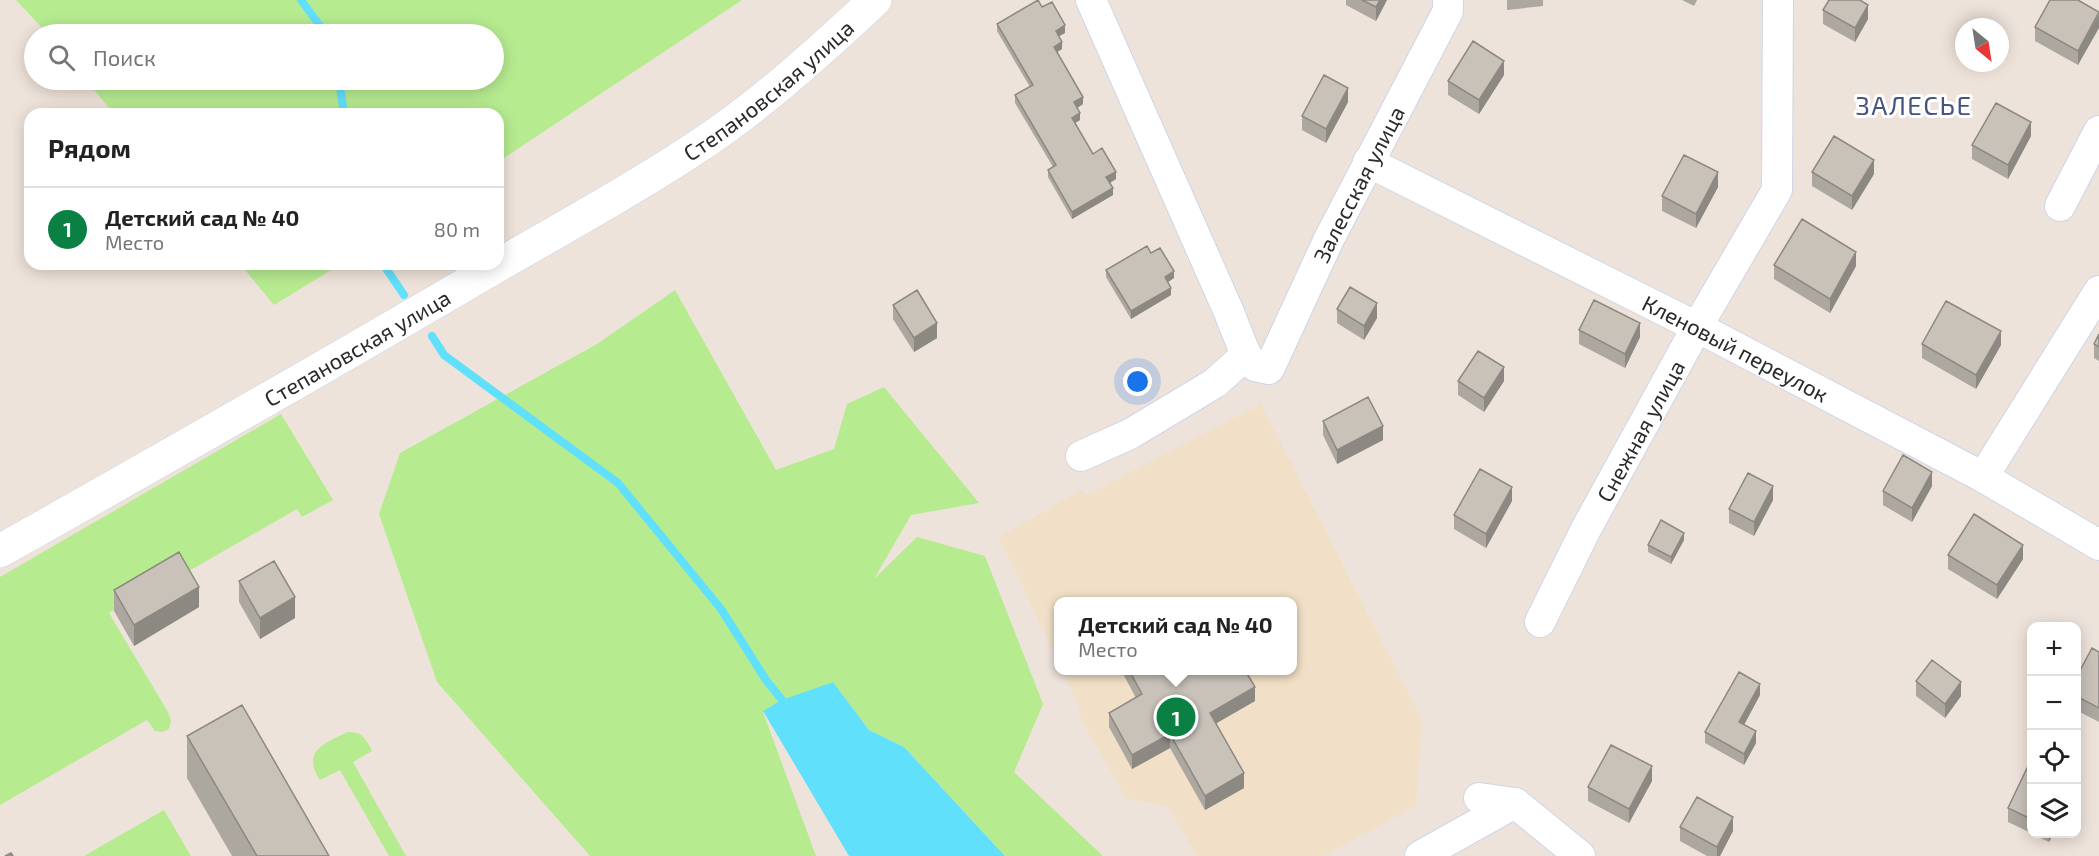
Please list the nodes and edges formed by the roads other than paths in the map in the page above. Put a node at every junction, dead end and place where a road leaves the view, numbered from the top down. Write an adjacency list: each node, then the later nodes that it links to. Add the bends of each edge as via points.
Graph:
1 (875, 0): 8 (street, Степановская улица, via 773,91 696,148)
2 (1091, 0): 12 (street, via 1228,310)
3 (1448, 0): 6 (street, Залесская улица, via 1448,11)
4 (1778, 0): 11 (street, Снежная улица, via 1776,190)
5 (2099, 131): 7 (street)
6 (1368, 162): 11 (street, Кленовый переулок); 12 (street, Залесская улица, via 1329,239)
7 (2060, 206)
8 (504, 262)
9 (490, 270): 16 (street, Степановская улица, via 278,395)
10 (2099, 291): 14 (street)
11 (1697, 327): 14 (street, Кленовый переулок); 17 (street, Снежная улица, via 1586,529)
12 (1257, 362): 13 (street, via 1130,434)
13 (1081, 456)
14 (1983, 477): 15 (street, Кленовый переулок)
15 (2099, 545)
16 (0, 551)
17 (1540, 622)
18 (1479, 798): 19 (street)
19 (1515, 804): 20 (street); 21 (street)
20 (1420, 856)
21 (1580, 856)

